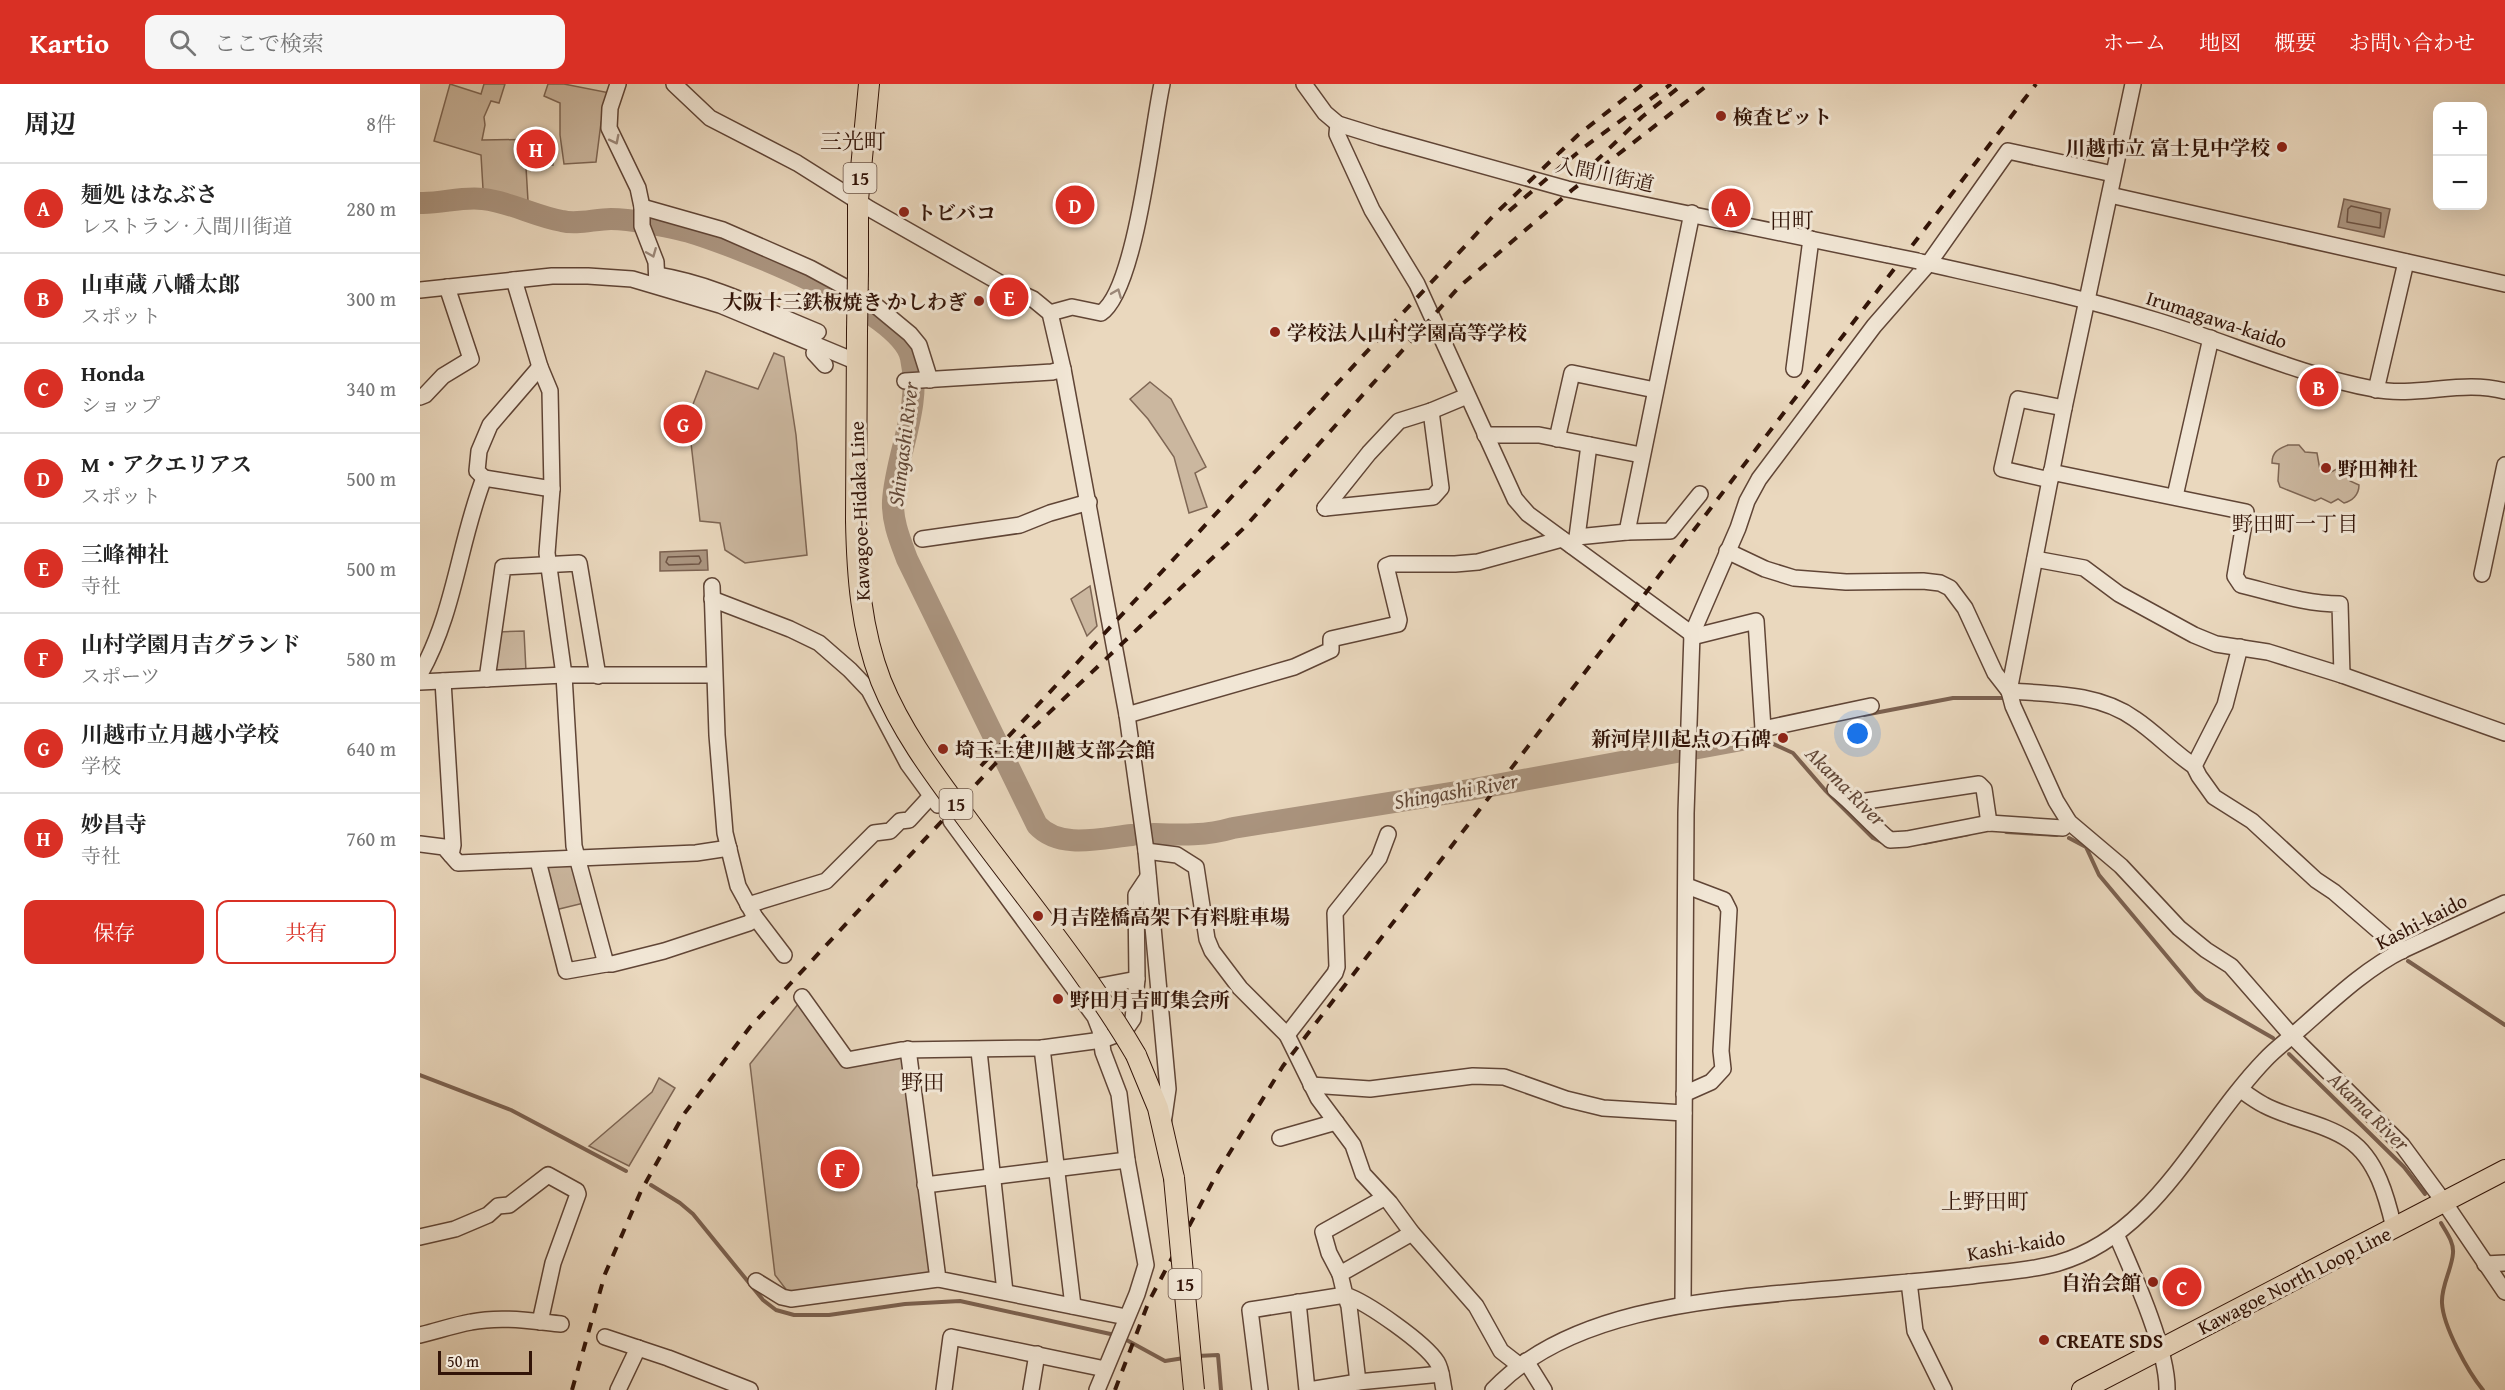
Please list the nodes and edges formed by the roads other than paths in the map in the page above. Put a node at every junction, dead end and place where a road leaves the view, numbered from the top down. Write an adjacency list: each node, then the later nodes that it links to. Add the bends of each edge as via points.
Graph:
1 (618, 84): 12 (street, one-way to 12, via 610,108 609,128 638,188)
2 (674, 84): 10 (street, via 710,118 797,163)
3 (869, 84): 10 (main road, Kawagoe-Hidaka Line / 15)
4 (1162, 84): 22 (street, one-way to 4, via 1072,307 1101,313 1114,299 1141,209)
5 (1304, 84): 7 (street)
6 (2133, 84): 8 (street)
7 (1338, 124): 11 (street, 入間川街道, via 1567,189); 36 (street, via 1337,134 1372,210 1417,284)
8 (2113, 174): 9 (street); 14 (street, via 2008,151)
9 (2110, 195): 15 (street); 21 (street)
10 (858, 201): 22 (street, via 1033,299); 26 (main road, Kawagoe-Hidaka Line / 15, bridge)
11 (1692, 213): 13 (street, 入間川街道); 33 (street)
12 (642, 214): 17 (street, one-way to 17, via 656,262); 32 (street, via 723,230 810,268 869,300 919,345)
13 (1811, 239): 14 (street, 入間川街道, bridge); 30 (street)
14 (1923, 262): 21 (street, Irumagawa-kaido); 54 (street, via 1759,479)
15 (2406, 262): 18 (street); 34 (street)
16 (514, 280): 17 (street, via 588,276); 19 (street); 28 (street)
17 (657, 280): 23 (street, via 677,278); 26 (street)
18 (2505, 284)
19 (447, 287): 20 (street); 37 (street, via 471,359 443,376)
20 (420, 290)
21 (2087, 301): 24 (street, Irumagawa-kaido); 38 (street)
22 (1050, 313): 29 (street)
23 (819, 332)
24 (2211, 338): 34 (street, Irumagawa-kaido, via 2333,380); 49 (street)
25 (814, 353): 27 (street)
26 (857, 362): 106 (main road, Kawagoe-Hidaka Line / 15, bridge, via 857,567 863,619 894,712 930,769 1108,1011 1136,1055)
27 (825, 365)
28 (540, 368): 46 (street, via 484,436 477,471); 47 (street, via 550,391)
29 (1063, 369): 32 (street); 50 (street)
30 (1794, 369)
31 (905, 381): 32 (street)
32 (927, 381)
33 (1655, 390): 41 (street, via 1572,373); 43 (street)
34 (2376, 390): 35 (street, Irumagawa-kaido, via 2485,387)
35 (2505, 391)
36 (1467, 396): 39 (street); 40 (street)
37 (420, 397)
38 (2064, 408): 45 (street); 45 (street, via 2018,399 2002,469)
39 (1431, 411): 39 (street, via 1442,488 1433,497 1325,508 1399,421)
40 (1485, 435): 41 (street); 53 (street, via 1515,499 1528,514)
41 (1557, 439): 42 (street)
42 (1589, 445): 43 (street); 53 (street)
43 (1641, 455): 51 (street)
44 (2505, 465): 57 (street)
45 (2051, 476): 49 (street); 55 (street)
46 (484, 478): 47 (street); 60 (street, via 453,591)
47 (552, 489): 56 (street)
48 (1700, 494): 51 (street, via 1670,531)
49 (2175, 496): 63 (street, via 2246,512 2235,576 2241,585 2317,604 2340,604)
50 (1089, 502): 52 (street, via 1020,525); 70 (street)
51 (1627, 532): 53 (street)
52 (922, 538)
53 (1570, 541): 58 (street); 70 (street, via 1478,562 1391,564 1386,566 1398,624 1331,639 1331,650 1294,667)
54 (1727, 551): 58 (street); 68 (street, via 1794,578 1940,583 1956,594 1965,608 1986,657)
55 (2035, 559): 59 (street, via 2084,568 2119,594 2194,635 2216,644); 68 (street)
56 (549, 565): 61 (street); 64 (street, via 579,563); 65 (street, via 503,567)
57 (2482, 574)
58 (1692, 635): 69 (street, via 1756,621 1763,729); 86 (street)
59 (2240, 647): 63 (street); 72 (street, via 2225,705)
60 (420, 674)
61 (564, 675): 64 (street); 65 (street); 83 (street)
62 (714, 675): 64 (street); 80 (street); 88 (street, via 712,593 819,643 850,670 869,690 908,764 935,800 890,831 874,833 826,880)
63 (2342, 675): 71 (street)
64 (598, 676)
65 (487, 679): 66 (street)
66 (443, 681): 67 (street); 82 (street)
67 (420, 682)
68 (2011, 699): 72 (street, via 2063,694 2119,710); 76 (street)
69 (1871, 706)
70 (1127, 715): 81 (street)
71 (2505, 733)
72 (2194, 766): 89 (street, via 2214,796 2252,821)
73 (1835, 789): 74 (street)
74 (1853, 803): 77 (street, via 1890,840); 77 (street, via 1979,784 1984,789)
75 (951, 821): 93 (street)
76 (2069, 822): 77 (street, via 2063,828); 96 (street, via 2121,866 2179,927 2231,966)
77 (1989, 823)
78 (1388, 834): 95 (street, via 1379,858 1335,913 1335,973)
79 (420, 844): 82 (street, via 444,847)
80 (729, 848): 83 (street); 88 (street, via 738,886)
81 (1146, 851): 85 (street); 95 (street, via 1178,855 1196,867 1212,951 1240,987)
82 (451, 855): 84 (street, via 458,863)
83 (576, 857): 84 (street); 91 (street)
84 (538, 861): 91 (street, via 566,971)
85 (1148, 877): 92 (street, via 1136,895); 106 (street, via 1168,1089)
86 (1686, 886): 103 (street); 103 (street, via 1724,900 1729,910 1723,1069 1702,1087)
87 (2505, 903): 89 (street, Kashi-kaido)
88 (752, 911): 90 (street); 91 (street, via 749,923 664,951)
89 (2402, 951): 96 (street, Kashi-kaido, via 2371,971)
90 (784, 955)
91 (606, 964)
92 (1137, 979): 93 (street); 97 (street, via 1133,1019 1124,1032)
93 (1077, 990): 97 (street, via 1095,1017)
94 (802, 997): 99 (street, via 847,1060)
95 (1287, 1035): 101 (street)
96 (2292, 1036): 102 (street, Kashi-kaido, via 2265,1060); 114 (street, via 2402,1145)
97 (1101, 1040): 98 (street); 108 (street, via 1119,1094)
98 (1042, 1048): 100 (street); 109 (street)
99 (908, 1049): 100 (street); 112 (street)
100 (979, 1051): 111 (street)
101 (1311, 1085): 104 (street, via 1370,1089 1473,1076 1504,1077 1566,1100 1603,1108); 105 (street)
102 (2241, 1090): 115 (street, via 2265,1106 2350,1140 2368,1159 2378,1178); 117 (street, Kashi-kaido, via 2223,1108 2170,1181 2140,1215)
103 (1684, 1094): 104 (street)
104 (1684, 1113): 129 (street)
105 (1336, 1122): 107 (street); 113 (street, via 1353,1145 1363,1174)
106 (1163, 1124): 149 (main road, Kawagoe-Hidaka Line / 15, bridge, via 1174,1178)
107 (1280, 1138)
108 (1127, 1160): 109 (street); 133 (street, via 1146,1265)
109 (1057, 1169): 111 (street); 130 (street)
110 (2505, 1170): 114 (main road, Kawagoe North Loop Line)
111 (992, 1177): 112 (street); 125 (street)
112 (925, 1185): 122 (street)
113 (1384, 1198): 116 (street); 121 (street, via 1323,1232)
114 (2444, 1202): 115 (main road, Kawagoe North Loop Line); 120 (street)
115 (2394, 1228): 137 (main road, Kawagoe North Loop Line)
116 (1412, 1233): 121 (street); 139 (street, via 1476,1306 1502,1351)
117 (2116, 1234): 124 (street, Kashi-kaido, via 2089,1251 2056,1264); 137 (street)
118 (420, 1237): 131 (street, via 455,1229 488,1215 498,1206 509,1205 549,1175 577,1191 553,1263)
119 (2505, 1263): 120 (street)
120 (2485, 1264): 126 (street)
121 (1340, 1274): 127 (street)
122 (938, 1279): 123 (street, via 791,1299); 125 (street)
123 (756, 1281)
124 (1909, 1282): 129 (street, Kashi-kaido); 155 (street, via 1915,1331)
125 (1005, 1292): 130 (street)
126 (2505, 1292)
127 (1345, 1295): 128 (street); 141 (street, via 1392,1321 1433,1358); 142 (street)
128 (1298, 1302): 150 (street, via 1250,1310); 151 (street)
129 (1683, 1304): 139 (street, Kashi-kaido, via 1558,1342)
130 (1073, 1306): 133 (street)
131 (540, 1322): 132 (street); 134 (street, via 471,1322)
132 (561, 1324)
133 (1122, 1329): 140 (street)
134 (420, 1335)
135 (605, 1337): 136 (street)
136 (639, 1348): 143 (street); 144 (street)
137 (2161, 1349): 156 (main road, Kawagoe North Loop Line); 157 (street)
138 (1037, 1354): 140 (street); 146 (street, via 951,1337); 147 (street)
139 (1522, 1363): 153 (street, Kashi-kaido); 154 (street)
140 (1105, 1369): 148 (street)
141 (1441, 1374): 142 (street); 152 (street)
142 (1358, 1382): 151 (street)
143 (731, 1387): 145 (street)
144 (618, 1390)
145 (750, 1390)
146 (944, 1390)
147 (1031, 1390)
148 (1097, 1390)
149 (1194, 1390)
150 (1260, 1390)
151 (1308, 1390)
152 (1444, 1390)
153 (1493, 1390)
154 (1544, 1390)
155 (1944, 1390)
156 (2082, 1390)
157 (2168, 1390)

